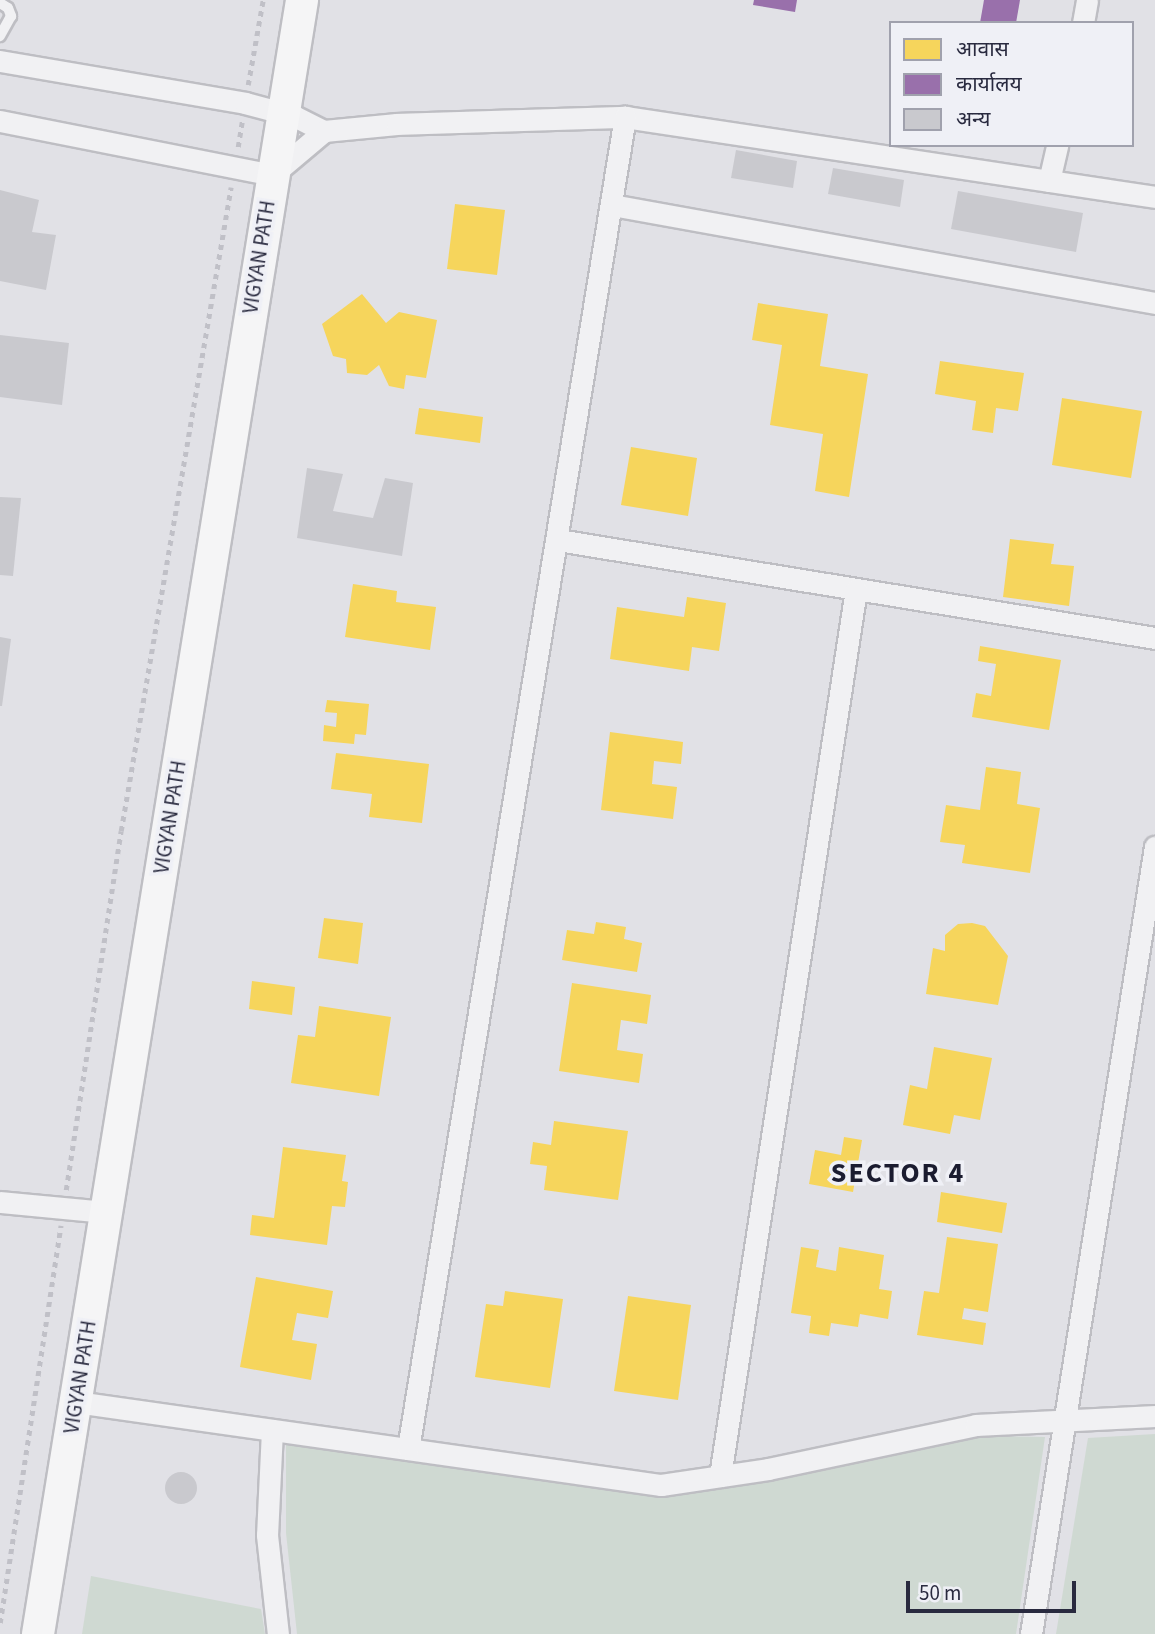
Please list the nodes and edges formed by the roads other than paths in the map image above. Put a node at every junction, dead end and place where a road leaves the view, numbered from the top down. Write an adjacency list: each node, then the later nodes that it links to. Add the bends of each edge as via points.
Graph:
1 (302, 0): 7 (main road, VIGYAN PATH)
2 (1087, 0): 4 (street)
3 (0, 3): 5 (lane, via 11,16)
4 (1083, 21)
5 (0, 36)
6 (0, 61): 7 (street)
7 (284, 113): 10 (street); 12 (main road, VIGYAN PATH)
8 (625, 117): 10 (street, via 397,124); 13 (street); 15 (street)
9 (0, 121): 12 (street)
10 (324, 131): 12 (street)
11 (1057, 147): 13 (street)
12 (272, 175): 22 (main road, VIGYAN PATH)
13 (1049, 181): 14 (street)
14 (1155, 197)
15 (612, 205): 16 (street); 17 (street)
16 (1155, 303)
17 (558, 540): 18 (street); 27 (street)
18 (856, 589): 19 (street); 28 (street)
19 (1155, 638)
20 (1155, 846): 25 (street)
21 (0, 1202): 22 (street)
22 (106, 1212): 23 (main road, VIGYAN PATH)
23 (76, 1402): 26 (street); 29 (main road, VIGYAN PATH)
24 (1155, 1416): 25 (street)
25 (1064, 1420): 28 (street, via 976,1424); 31 (street)
26 (272, 1430): 27 (street); 30 (street, via 267,1535)
27 (408, 1449): 28 (street, via 661,1485)
28 (720, 1476)
29 (38, 1634)
30 (278, 1634)
31 (1031, 1634)

